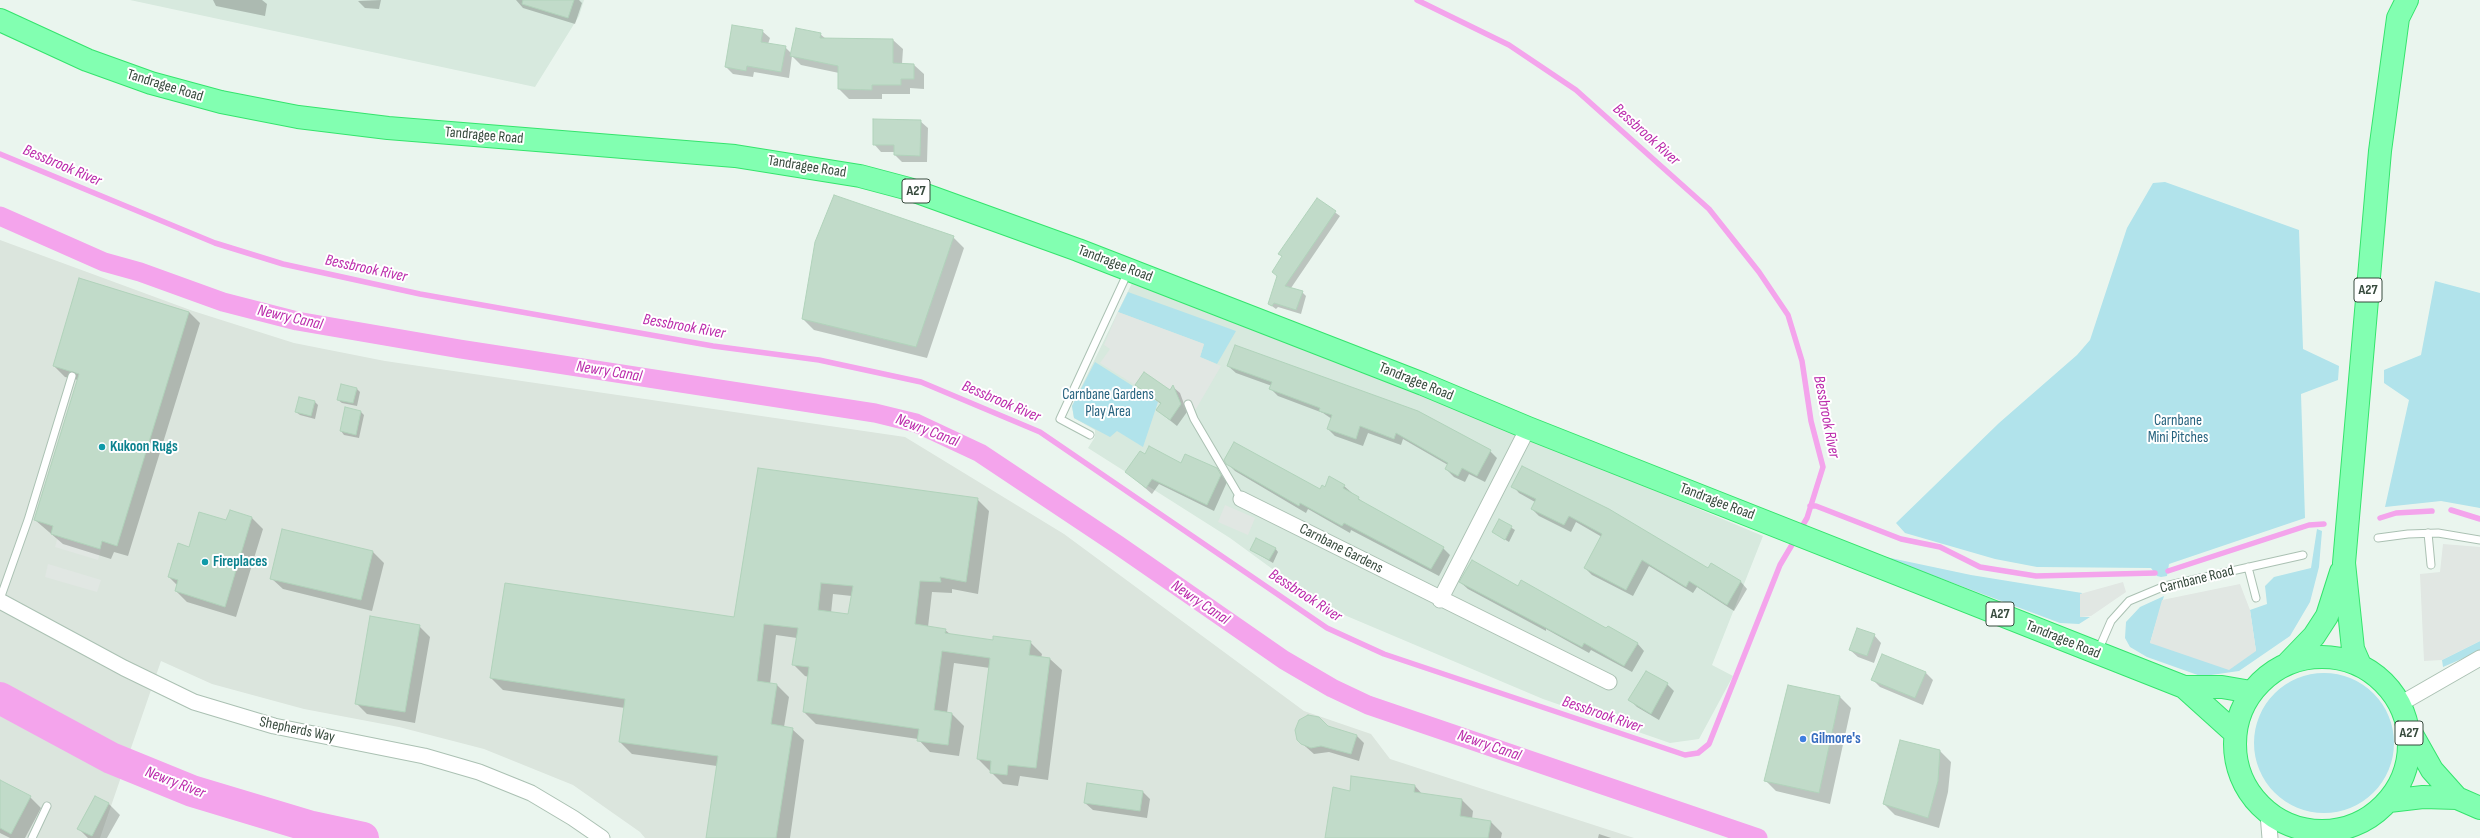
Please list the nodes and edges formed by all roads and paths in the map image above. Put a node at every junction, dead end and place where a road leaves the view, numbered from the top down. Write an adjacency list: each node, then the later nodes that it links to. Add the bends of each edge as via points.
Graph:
1 (2399, 6): 13 (highway, A27, via 2380,151)
2 (0, 20): 3 (highway, Tandragee Road / A27, via 87,60 151,83 221,102 298,118 388,128 735,156 860,176 965,207)
3 (1129, 270): 6 (highway, Tandragee Road / A27); 7 (lane, via 1060,419)
4 (72, 376): 17 (lane, via 28,520)
5 (1188, 404): 8 (lane, via 1194,419)
6 (1528, 428): 18 (street); 19 (highway, Tandragee Road / A27)
7 (1090, 435)
8 (1241, 499): 18 (street, Carnbane Gardens)
9 (2428, 533): 10 (lane); 11 (lane); 14 (lane)
10 (2378, 538)
11 (2480, 540)
12 (2303, 555): 15 (lane, Carnbane Road)
13 (2344, 563): 21 (highway, A27, via 2327,616 2314,636); 22 (highway, A27, via 2353,649)
14 (2431, 565)
15 (2248, 567): 16 (lane); 19 (lane, Carnbane Road, via 2165,586 2130,601 2111,621)
16 (2256, 598)
17 (0, 600): 36 (street, Shepherds Way, via 124,668 194,702 274,726 424,756 479,772 531,793)
18 (1440, 600): 23 (street, Carnbane Gardens)
19 (2097, 653): 24 (highway, Tandragee Road / A27)
20 (2480, 658): 26 (street)
21 (2287, 663): 22 (highway, A27, via 2318,657 2336,657); 25 (highway, A27, via 2267,675)
22 (2360, 665): 26 (highway, A27, via 2383,681)
23 (1609, 682)
24 (2184, 688): 25 (highway, Tandragee Road / A27, via 2222,687); 28 (highway, Tandragee Road / A27)
25 (2251, 692): 28 (highway, A27, via 2240,711)
26 (2400, 704): 27 (highway, A27)
27 (2408, 727): 29 (highway, A27, via 2432,770); 30 (highway, A27, via 2410,754 2403,779)
28 (2234, 733): 33 (highway, A27, via 2234,755 2240,777)
29 (2457, 798): 30 (highway, A27, via 2423,797); 32 (highway, A27)
30 (2389, 801): 34 (highway, A27, via 2367,820)
31 (47, 806): 35 (lane)
32 (2480, 808)
33 (2268, 814): 34 (highway, A27, via 2290,827); 37 (street)
34 (2334, 834)
35 (32, 838)
36 (602, 838)
37 (2270, 838)

